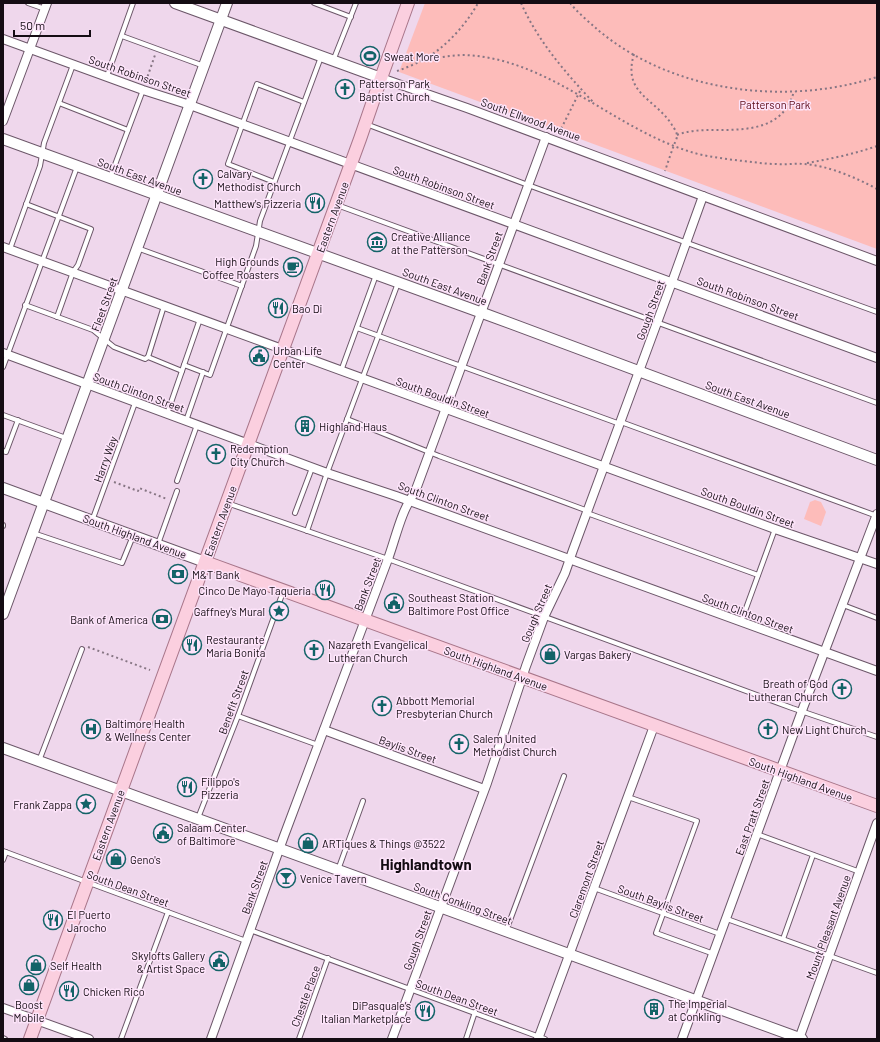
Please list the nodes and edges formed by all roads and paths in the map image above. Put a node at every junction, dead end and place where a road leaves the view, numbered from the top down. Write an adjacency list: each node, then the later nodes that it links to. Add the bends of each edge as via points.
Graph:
1 (28, 3): 11 (lane)
2 (133, 3): 14 (lane)
3 (175, 3): 13 (street, South Ellwood Avenue)
4 (227, 3): 13 (street, Fleet Street)
5 (314, 3): 12 (lane)
6 (356, 3): 12 (lane)
7 (408, 3): 27 (main road, Eastern Avenue)
8 (478, 3): 20 (path, via 454,35)
9 (521, 3): 28 (path, via 540,39)
10 (570, 3): 18 (path, via 610,40)
11 (46, 6): 16 (street)
12 (351, 17): 21 (lane)
13 (221, 20): 19 (street, South Ellwood Avenue); 23 (street, Fleet Street)
14 (122, 36): 17 (lane); 25 (lane)
15 (3, 39): 16 (street, South Robinson Street)
16 (30, 49): 22 (street, South Robinson Street); 36 (street)
17 (158, 49): 23 (lane); 29 (path)
18 (634, 54): 30 (path, via 658,66 700,81 729,87); 41 (path, via 630,67 636,89 670,121)
19 (321, 57): 21 (street, South Ellwood Avenue); 32 (lane)
20 (423, 60): 24 (path, via 396,71); 31 (path, via 465,55 508,62 534,72)
21 (332, 61): 27 (street, South Ellwood Avenue)
22 (73, 64): 25 (street, South Robinson Street); 33 (lane)
23 (204, 66): 35 (street, Fleet Street)
24 (396, 75)
25 (107, 76): 29 (street, South Robinson Street)
26 (877, 77): 30 (path, via 832,88)
27 (381, 78): 38 (main road, Eastern Avenue); 42 (street, South Ellwood Avenue)
28 (581, 89): 31 (path); 34 (path)
29 (143, 90): 35 (street, South Robinson Street); 39 (lane)
30 (794, 92): 41 (path, via 780,116 768,124 734,130 690,131)
31 (578, 95): 34 (path); 40 (path)
32 (304, 102): 37 (lane, via 256,84); 44 (lane)
33 (59, 103): 39 (lane); 47 (lane, via 44,143)
34 (596, 104): 45 (path, via 630,125)
35 (190, 105): 37 (street, South Robinson Street); 56 (street, Fleet Street)
36 (3, 122)
37 (242, 124): 44 (street, South Robinson Street); 53 (lane, via 228,164)
38 (366, 124): 48 (main road, Eastern Avenue); 54 (lane)
39 (128, 130): 52 (lane)
40 (558, 135)
41 (677, 136): 45 (path)
42 (546, 138): 54 (street, Bank Street); 57 (street, South Ellwood Avenue)
43 (3, 139): 47 (street, South East Avenue)
44 (289, 142): 48 (street, South Robinson Street); 53 (lane)
45 (674, 146): 49 (path, via 721,159); 51 (path)
46 (877, 146): 49 (path)
47 (43, 153): 50 (street, South East Avenue); 58 (lane)
48 (351, 164): 59 (main road, Eastern Avenue); 61 (street, South Robinson Street)
49 (804, 164): 55 (path, via 834,170)
50 (77, 166): 52 (street, South East Avenue); 60 (lane)
51 (665, 171)
52 (110, 178): 56 (street, South East Avenue)
53 (274, 182): 62 (lane, via 260,221)
54 (528, 185): 61 (street, Bank Street); 63 (lane)
55 (877, 189)
56 (157, 194): 62 (street, South East Avenue); 65 (street, Fleet Street)
57 (703, 196): 63 (street, Gough Street); 67 (street, South Ellwood Avenue)
58 (26, 204): 60 (lane); 64 (lane)
59 (336, 205): 66 (main road, Eastern Avenue); 69 (lane)
60 (58, 216): 68 (lane); 70 (lane, via 91,229)
61 (514, 224): 69 (street, Bank Street); 73 (street, South Robinson Street)
62 (259, 232): 66 (street, South East Avenue); 74 (lane)
63 (686, 242): 73 (street, Gough Street); 79 (lane)
64 (6, 248): 68 (street, South Bouldin Street)
65 (137, 248): 74 (lane); 75 (street, Fleet Street)
66 (318, 253): 71 (street, South East Avenue); 87 (main road, Eastern Avenue)
67 (877, 260)
68 (41, 261): 70 (street, South Bouldin Street); 76 (lane)
69 (498, 265): 78 (street, Bank Street); 82 (lane)
70 (73, 272): 75 (street, South Bouldin Street); 80 (lane)
71 (377, 274): 72 (street, South East Avenue); 84 (lane)
72 (398, 282): 78 (street, South East Avenue); 85 (lane)
73 (672, 282): 82 (street, Gough Street); 90 (street, South Robinson Street)
74 (242, 286): 83 (lane)
75 (122, 290): 77 (street, South Bouldin Street); 86 (street, Fleet Street)
76 (25, 305): 80 (lane); 88 (lane)
77 (165, 306): 81 (street, South Bouldin Street); 89 (lane)
78 (481, 312): 92 (street, Bank Street); 97 (street, South East Avenue)
79 (877, 312)
80 (57, 318): 86 (lane, via 93,330)
81 (200, 319): 83 (street, South Bouldin Street); 91 (lane)
82 (657, 322): 97 (street, Gough Street); 101 (lane)
83 (226, 328): 87 (street, South Bouldin Street); 96 (lane, via 210,375)
84 (357, 328): 85 (lane); 95 (lane)
85 (378, 336): 92 (lane); 98 (lane)
86 (104, 340): 89 (lane, via 114,347 145,359); 99 (street, Fleet Street)
87 (283, 349): 95 (street, South Bouldin Street); 111 (main road, Eastern Avenue)
88 (5, 354): 93 (lane); 99 (street, South Clinton Street)
89 (148, 357): 94 (lane)
90 (877, 358)
91 (184, 365): 94 (lane); 96 (lane)
92 (461, 366): 102 (street, Bank Street); 108 (lane)
93 (3, 367)
94 (182, 371): 103 (lane)
95 (341, 371): 98 (street, South Bouldin Street)
96 (203, 372): 107 (lane)
97 (639, 372): 108 (street, Gough Street); 114 (street, South East Avenue)
98 (362, 378): 102 (street, South Bouldin Street); 105 (lane)
99 (87, 385): 100 (street, South Clinton Street); 110 (street, Fleet Street)
100 (134, 403): 103 (street, South Clinton Street); 118 (lane, Harry Way)
101 (877, 403)
102 (446, 409): 113 (street, Bank Street); 115 (street, South Bouldin Street)
103 (167, 414): 107 (street, South Clinton Street)
104 (3, 415): 106 (lane)
105 (347, 419): 113 (lane); 117 (lane)
106 (18, 420): 110 (lane); 112 (lane, via 6,452)
107 (186, 421): 109 (street, South Clinton Street)
108 (620, 423): 115 (street, Gough Street); 128 (lane)
109 (197, 425): 111 (street, South Clinton Street); 119 (lane)
110 (67, 439): 124 (street, Fleet Street)
111 (248, 444): 116 (street, South Clinton Street); 125 (main road, Eastern Avenue)
112 (3, 451)
113 (430, 452): 122 (street, Bank Street); 126 (lane)
114 (877, 460)
115 (604, 467): 126 (street, Gough Street); 130 (street, South Bouldin Street)
116 (312, 468): 117 (street, South Clinton Street); 127 (lane)
117 (327, 474): 122 (street, South Clinton Street); 131 (lane)
118 (107, 479): 123 (path); 129 (lane, Harry Way)
119 (177, 481)
120 (3, 488): 124 (street, South Highland Avenue)
121 (177, 491): 123 (lane)
122 (409, 501): 136 (street, Bank Street); 137 (street, South Clinton Street)
123 (174, 502): 134 (lane)
124 (44, 503): 129 (street, South Highland Avenue); 132 (street, Fleet Street)
125 (227, 503): 131 (lane); 138 (main road, Eastern Avenue)
126 (587, 512): 137 (street, Gough Street); 140 (lane)
127 (295, 513)
128 (877, 515): 135 (street, East Pratt Street)
129 (92, 521): 133 (street, South Highland Avenue)
130 (775, 529): 135 (street, South Bouldin Street); 140 (lane)
131 (307, 531): 136 (lane)
132 (33, 533): 133 (lane, via 122,563); 143 (street, Fleet Street)
133 (134, 536): 134 (street, South Highland Avenue)
134 (158, 545): 138 (street, South Highland Avenue)
135 (861, 558): 139 (street, South Bouldin Street); 142 (street, East Pratt Street)
136 (388, 559): 144 (lane); 146 (street, Bank Street)
137 (570, 559): 144 (street, Gough Street); 147 (street, South Clinton Street)
138 (205, 562): 141 (main road, South Highland Avenue); 164 (main road, Eastern Avenue)
139 (877, 564)
140 (758, 575): 147 (lane)
141 (283, 590): 146 (main road, South Highland Avenue); 154 (lane, Benefit Street)
142 (843, 605): 145 (lane); 149 (street, East Pratt Street)
143 (3, 614)
144 (544, 617): 152 (street, Gough Street); 153 (lane)
145 (877, 618)
146 (365, 620): 152 (main road, South Highland Avenue); 156 (street, Bank Street)
147 (741, 622): 149 (street, South Clinton Street)
148 (84, 647): 150 (path); 160 (lane)
149 (824, 652): 151 (street, South Clinton Street); 153 (street, East Pratt Street)
150 (150, 670)
151 (877, 671)
152 (522, 678): 155 (main road, South Highland Avenue); 163 (street, Gough Street)
153 (802, 711): 157 (lane); 161 (street, East Pratt Street)
154 (238, 716): 158 (lane); 168 (lane, Benefit Street)
155 (654, 726): 161 (main road, South Highland Avenue); 165 (street, Claremont Street)
156 (324, 730): 158 (street, Bank Street); 163 (street, Baylis Street)
157 (877, 737)
158 (319, 745): 171 (street, Bank Street)
159 (3, 748): 160 (street, South Conkling Street)
160 (39, 762): 164 (street, South Conkling Street)
161 (780, 772): 167 (main road, South Highland Avenue); 170 (street, East Pratt Street)
162 (564, 776): 184 (lane)
163 (484, 789): 179 (street, Gough Street)
164 (121, 791): 168 (street, South Conkling Street); 177 (main road, Eastern Avenue)
165 (628, 796): 178 (street, Claremont Street); 181 (lane, via 697,822)
166 (363, 802): 175 (lane)
167 (877, 806)
168 (198, 819): 171 (street, South Conkling Street)
169 (877, 823): 176 (street, Mount Pleasant Avenue)
170 (757, 834): 173 (lane); 182 (street, East Pratt Street)
171 (280, 849): 175 (street, South Conkling Street); 183 (street, Bank Street)
172 (4, 851): 174 (lane); 177 (lane, South Dean Street)
173 (813, 855): 176 (lane); 186 (lane)
174 (3, 860)
175 (338, 870): 179 (street, South Conkling Street)
176 (860, 872): 190 (street, Mount Pleasant Avenue)
177 (87, 883): 180 (lane, South Dean Street); 197 (main road, Eastern Avenue)
178 (594, 888): 181 (lane, South Baylis Street); 189 (street, Claremont Street)
179 (440, 908): 184 (street, South Conkling Street); 193 (street, Gough Street)
180 (168, 912): 187 (lane, South Dean Street); 201 (lane)
181 (664, 913): 185 (lane, South Baylis Street); 188 (lane, via 656,933)
182 (727, 919): 185 (street, East Pratt Street); 186 (lane)
183 (250, 930): 187 (street, Bank Street); 191 (lane, South Dean Street)
184 (506, 931): 189 (street, South Conkling Street)
185 (721, 935): 188 (street, East Pratt Street)
186 (783, 939): 190 (lane)
187 (246, 941): 202 (street, Bank Street)
188 (714, 954): 194 (street, East Pratt Street)
189 (569, 955): 194 (street, South Conkling Street); 198 (street, Claremont Street)
190 (829, 956): 192 (lane); 207 (street, Mount Pleasant Avenue)
191 (328, 958): 193 (lane, South Dean Street); 203 (lane, Chestle Place)
192 (877, 973)
193 (410, 989): 196 (lane, South Dean Street); 204 (street, Gough Street)
194 (696, 1001): 206 (street, East Pratt Street); 207 (street, South Conkling Street)
195 (3, 1008): 197 (street)
196 (475, 1012): 198 (lane, South Dean Street); 205 (lane)
197 (37, 1020): 199 (main road, Eastern Avenue); 200 (street)
198 (540, 1038)
199 (30, 1039)
200 (89, 1039)
201 (121, 1039)
202 (211, 1039)
203 (299, 1039)
204 (392, 1039)
205 (466, 1039)
206 (682, 1039)
207 (800, 1039)

